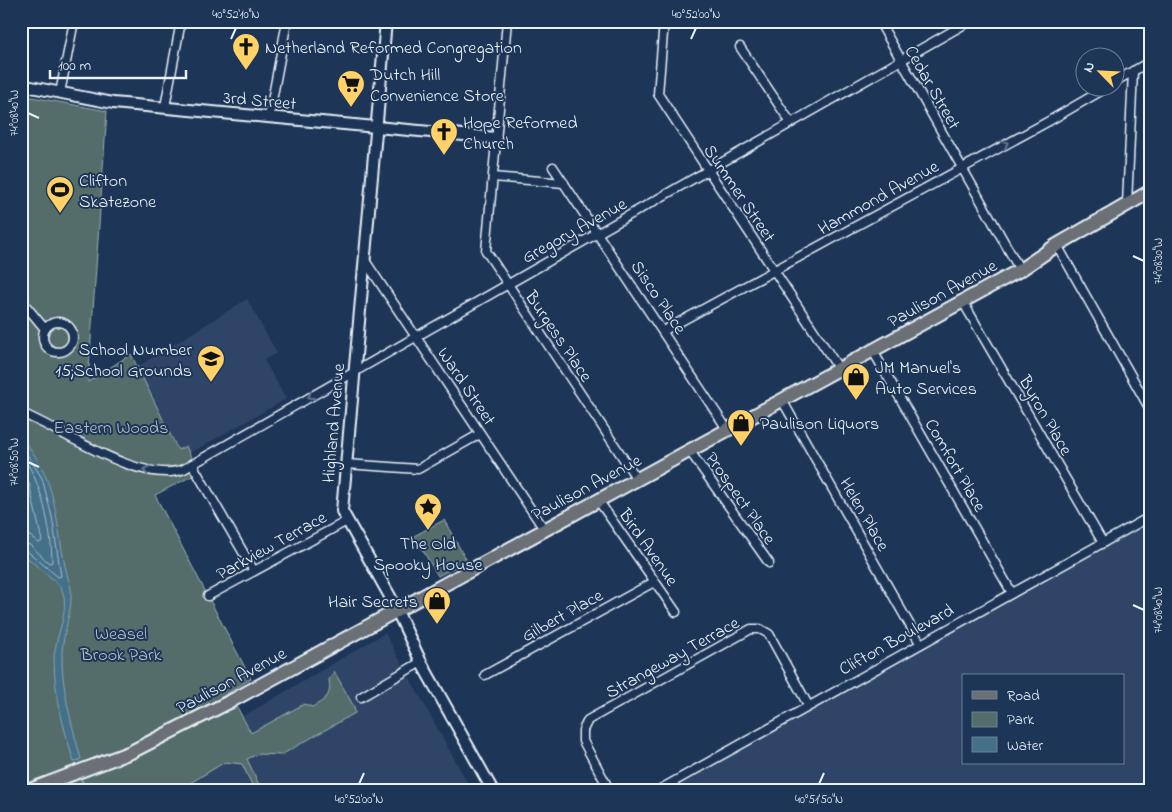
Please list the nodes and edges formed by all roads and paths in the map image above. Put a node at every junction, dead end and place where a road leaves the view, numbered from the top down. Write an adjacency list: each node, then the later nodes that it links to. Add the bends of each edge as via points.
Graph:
1 (74, 21): 15 (street)
2 (181, 21): 17 (street)
3 (287, 21): 18 (street)
4 (386, 21): 20 (street, Highland Avenue)
5 (507, 21): 21 (street, Burgess Place)
6 (664, 21): 24 (street, Summer Street, via 658,94)
7 (878, 21): 10 (street, Cedar Street)
8 (970, 21): 10 (street, Gregory Avenue)
9 (740, 47): 19 (street)
10 (901, 61): 19 (street, Gregory Avenue); 23 (street, Cedar Street)
11 (1151, 61): 12 (street)
12 (1134, 71): 13 (street); 28 (street)
13 (1124, 76)
14 (21, 85): 15 (street, 3rd Street)
15 (60, 93): 17 (street, 3rd Street)
16 (1088, 98): 23 (street, Hammond Avenue, one-way to 16)
17 (165, 107): 18 (street, 3rd Street)
18 (269, 117): 20 (street, 3rd Street)
19 (791, 124): 24 (street, Gregory Avenue)
20 (376, 127): 21 (street, 3rd Street); 31 (street, Highland Avenue)
21 (496, 138): 25 (street, Burgess Place)
22 (553, 167): 26 (street, Sisco Place)
23 (962, 168): 32 (street, Hammond Avenue); 33 (street, Cedar Street)
24 (708, 172): 29 (street, Gregory Avenue); 32 (street, Summer Street)
25 (493, 176): 26 (street); 34 (street, Burgess Place, via 486,251)
26 (564, 183): 29 (street, Sisco Place)
27 (1151, 190): 28 (main road, Paulison Avenue)
28 (1127, 204): 30 (main road, Paulison Avenue)
29 (598, 233): 34 (street, Gregory Avenue); 38 (street, Sisco Place)
30 (1057, 245): 33 (main road, Paulison Avenue); 44 (street)
31 (364, 259): 39 (street, Ward Street); 42 (street, Highland Avenue)
32 (774, 270): 38 (street, Hammond Avenue); 41 (street, Summer Street)
33 (1020, 270): 36 (main road, Paulison Avenue)
34 (507, 285): 39 (street, Gregory Avenue); 51 (street, Burgess Place)
35 (21, 300): 37 (street)
36 (963, 302): 40 (main road, Paulison Avenue); 56 (street, Byron Place)
37 (46, 329): 37 (street, via 53,322 67,324 74,337 71,346 62,352 52,351 43,339)
38 (663, 331): 46 (street, Sisco Place)
39 (416, 336): 42 (street, Gregory Avenue); 47 (street, Ward Street)
40 (873, 351): 41 (main road, Paulison Avenue); 60 (street, Comfort Place)
41 (839, 369): 43 (main road, Paulison Avenue)
42 (354, 372): 49 (street, Gregory Avenue, one-way to 49); 50 (street, Highland Avenue)
43 (782, 400): 46 (main road, Paulison Avenue); 64 (street, Helen Place)
44 (1151, 411)
45 (21, 413): 49 (street, Gregory Avenue, one-way to 45, via 162,473 138,469)
46 (728, 429): 48 (main road, Paulison Avenue)
47 (480, 434): 50 (street, via 418,469); 55 (street, Ward Street)
48 (689, 450): 51 (main road, Paulison Avenue); 57 (street, Prospect Place)
49 (192, 464): 58 (street)
50 (346, 464): 54 (street, Highland Avenue, via 342,511)
51 (637, 479): 52 (main road, Paulison Avenue)
52 (598, 500): 55 (main road, Paulison Avenue); 59 (street, Bird Avenue)
53 (1151, 516): 56 (street, Clifton Boulevard)
54 (347, 521): 58 (street, Parkview Terrace); 62 (street, Highland Avenue)
55 (544, 529): 62 (main road, Paulison Avenue)
56 (1103, 543): 60 (street, Clifton Boulevard)
57 (768, 563)
58 (254, 571): 61 (street, Parkview Terrace)
59 (654, 582): 63 (street, Bird Avenue); 66 (street, Gilbert Place)
60 (1012, 593): 64 (street, Clifton Boulevard)
61 (208, 596)
62 (397, 611): 65 (street, Highland Avenue); 69 (main road, Paulison Avenue, via 131,752)
63 (676, 612)
64 (920, 643): 68 (street, Clifton Boulevard)
65 (421, 662): 67 (street); 70 (street, Highland Avenue)
66 (485, 675)
67 (361, 697)
68 (808, 705): 71 (street, Strangeway Terrace, via 769,634 760,629 751,630 588,720 582,730 583,741); 72 (street, Clifton Boulevard)
69 (27, 791)
70 (493, 791)
71 (610, 791)
72 (657, 791)

